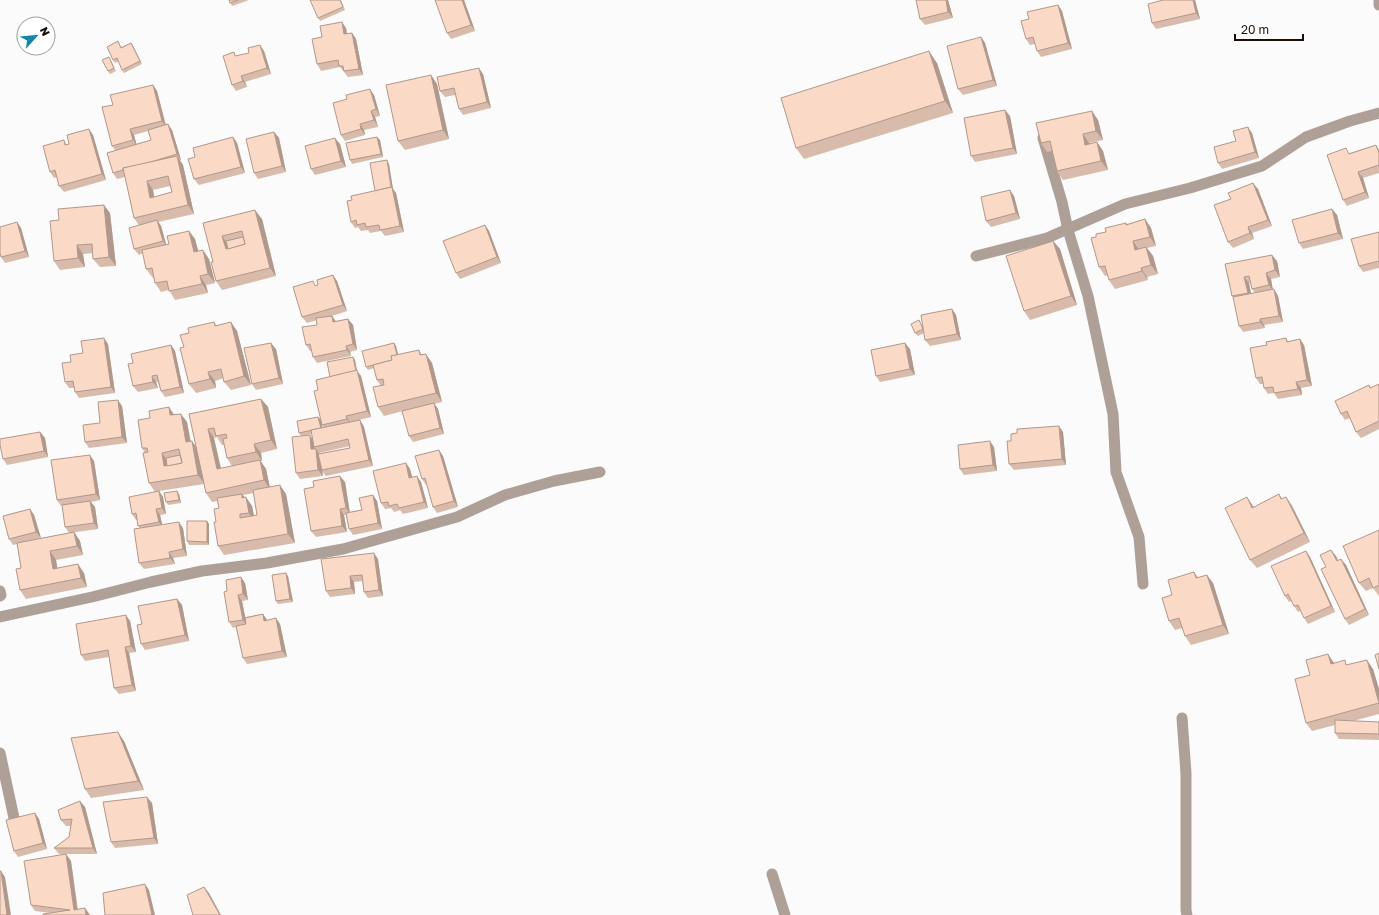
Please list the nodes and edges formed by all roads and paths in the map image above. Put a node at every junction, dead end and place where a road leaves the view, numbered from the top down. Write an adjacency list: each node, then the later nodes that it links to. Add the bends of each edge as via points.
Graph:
1 (1379, 0): 2 (street)
2 (1379, 5)
3 (1379, 114): 5 (street, via 1350,121 1306,137 1262,166 1126,204)
4 (1039, 124): 5 (street)
5 (1068, 230): 6 (street); 8 (street, via 1088,296 1113,414 1116,472 1139,537)
6 (976, 256)
7 (600, 472): 11 (street, via 554,481 505,495 457,517 343,549 195,573)
8 (1143, 584)
9 (0, 591): 10 (street)
10 (0, 596)
11 (0, 616)
12 (1182, 718): 17 (street, via 1186,773)
13 (0, 753): 14 (street)
14 (17, 833)
15 (772, 874): 16 (street)
16 (785, 915)
17 (1187, 915)

